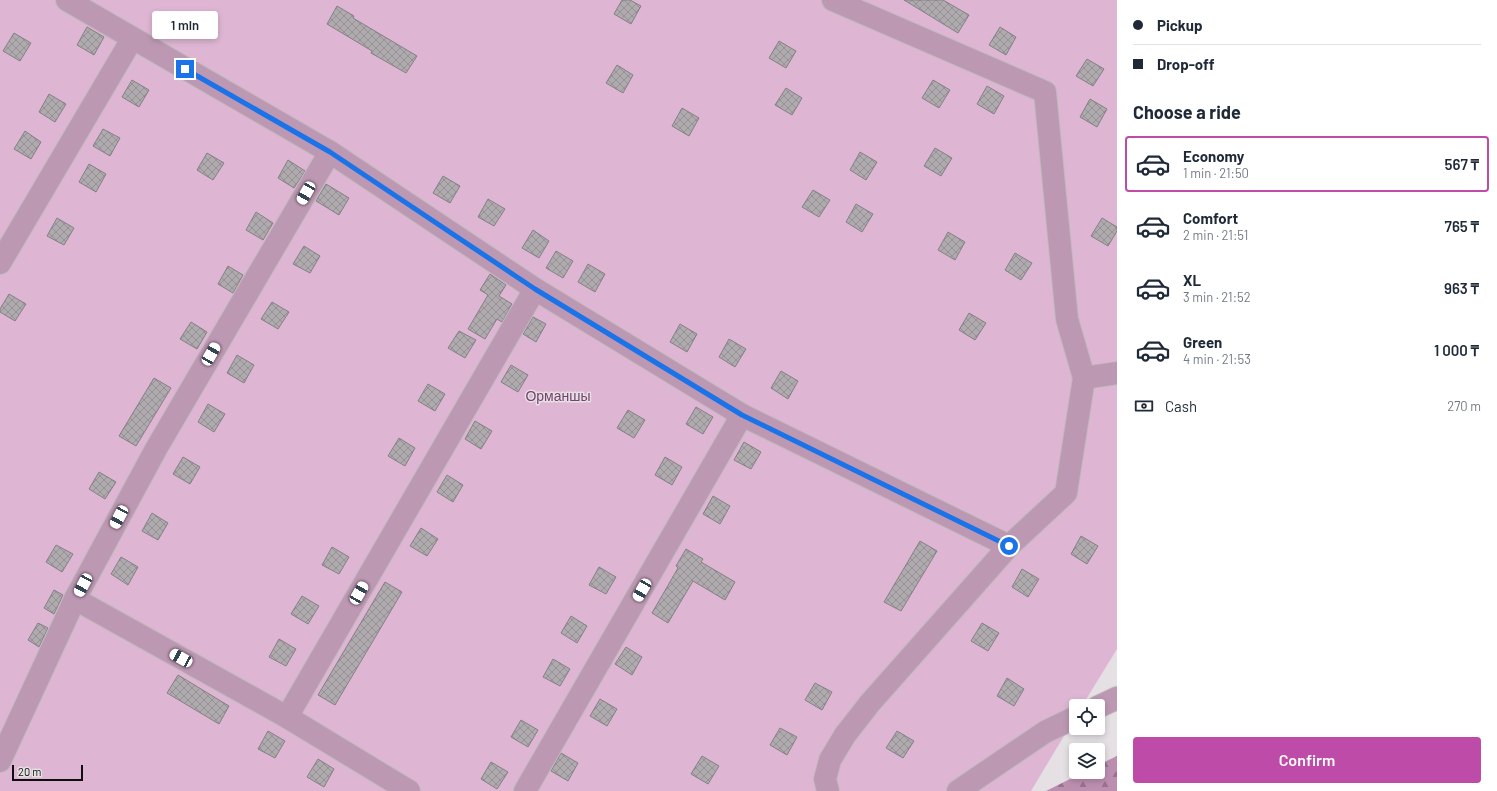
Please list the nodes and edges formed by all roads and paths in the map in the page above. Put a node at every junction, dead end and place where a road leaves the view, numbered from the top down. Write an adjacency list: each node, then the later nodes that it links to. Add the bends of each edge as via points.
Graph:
1 (67, 0): 3 (street)
2 (833, 0): 8 (street, via 1045,92 1067,319)
3 (132, 39): 4 (street); 5 (street)
4 (330, 152): 6 (street); 11 (street, via 156,449)
5 (0, 263)
6 (535, 289): 9 (street); 14 (street)
7 (1117, 373): 8 (street)
8 (1084, 378): 10 (street, via 1066,493)
9 (742, 415): 10 (street); 18 (street)
10 (1009, 546): 19 (street, via 875,697 849,730 830,760 825,779)
11 (75, 599): 14 (street); 16 (street)
12 (1117, 698): 13 (street)
13 (1105, 704)
14 (287, 717): 17 (street)
15 (1069, 720): 20 (street, via 1045,732)
16 (0, 761)
17 (409, 791)
18 (525, 791)
19 (828, 791)
20 (958, 791)

